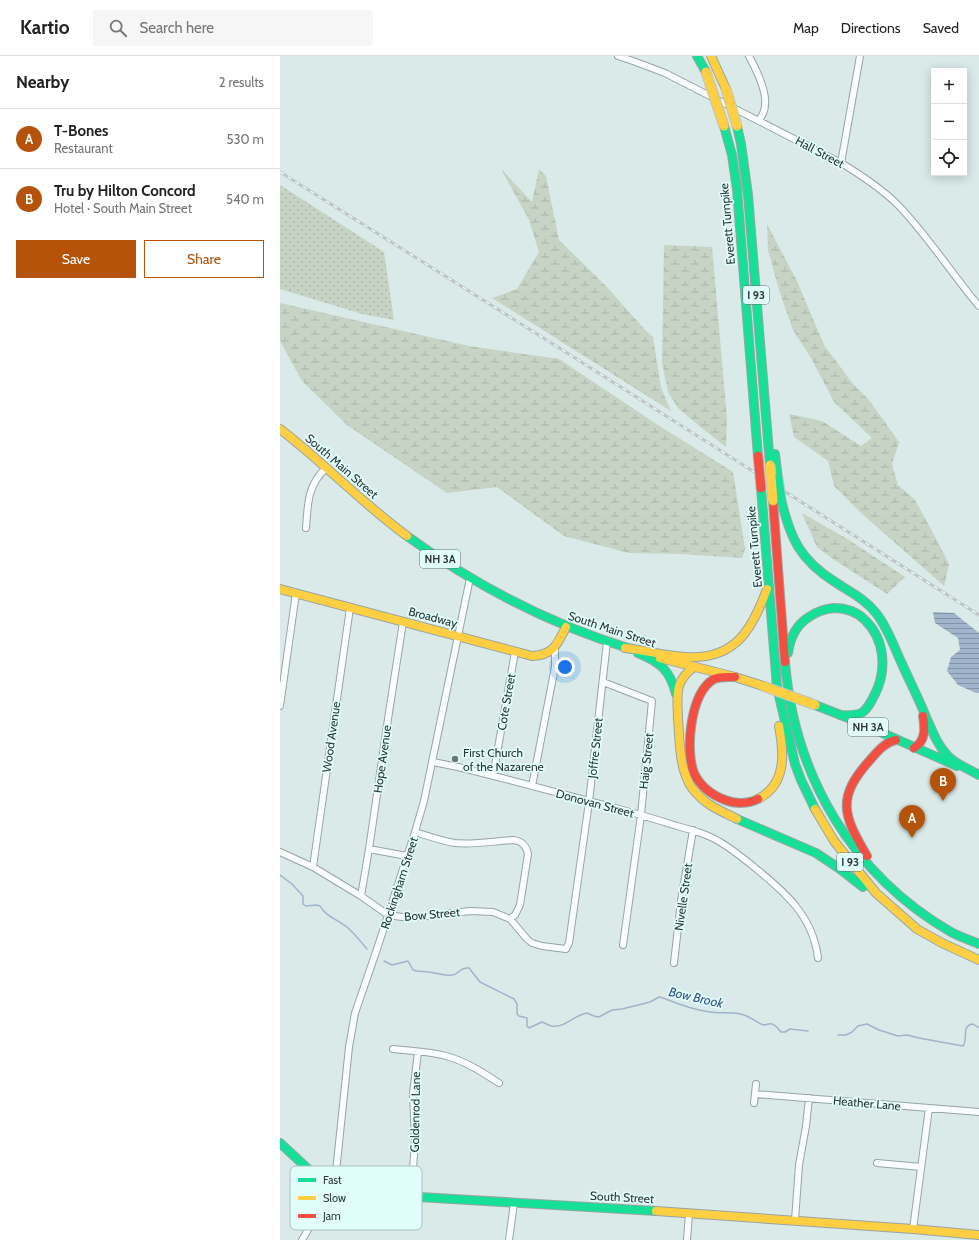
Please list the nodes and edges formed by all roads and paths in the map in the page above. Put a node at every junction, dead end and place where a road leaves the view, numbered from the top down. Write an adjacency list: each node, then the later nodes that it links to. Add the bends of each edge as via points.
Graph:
1 (618, 56): 6 (street, Hall Street, via 665,73)
2 (697, 56): 15 (main road, Everett Turnpike / I 93, bridge, via 706,72 724,126 737,189)
3 (711, 56): 8 (main road, Everett Turnpike / I 93, bridge, via 726,89 741,144 747,178)
4 (750, 56): 6 (street, via 765,99 765,108)
5 (860, 56): 7 (street)
6 (759, 120): 7 (street, Hall Street)
7 (841, 163): 9 (street, Hall Street, via 876,186 906,213)
8 (756, 290): 12 (main road, Everett Turnpike / I 93, bridge, via 770,465); 12 (main road, bridge, via 766,354 778,479)
9 (979, 306)
10 (280, 429): 11 (main road, South Main Street / NH 3A)
11 (326, 468): 13 (street, via 312,488); 14 (main road, South Main Street / NH 3A, via 408,538)
12 (777, 500): 30 (main road, Everett Turnpike / I 93); 33 (main road, via 791,535 809,562 860,597 881,620)
13 (306, 528)
14 (470, 578): 20 (main road, South Main Street / NH 3A, via 515,604); 21 (street, Rockingham Street)
15 (769, 583): 24 (main road, via 751,626 741,639 722,652 694,658); 29 (main road, Everett Turnpike / I 93)
16 (280, 589): 17 (main road, Broadway)
17 (296, 593): 18 (main road, Broadway); 32 (street)
18 (350, 608): 19 (main road, Broadway); 48 (street, Wood Avenue)
19 (403, 622): 21 (main road, Broadway); 45 (street, Hope Avenue)
20 (566, 627): 22 (main road, South Main Street / NH 3A); 23 (main road)
21 (458, 636): 25 (main road, Broadway); 37 (street, Rockingham Street)
22 (608, 642): 24 (main road, South Main Street / NH 3A); 28 (street, Joffre Street)
23 (555, 648): 25 (main road, Broadway, via 538,656); 40 (street, via 555,667)
24 (625, 648): 26 (main road, South Main Street / NH 3A); 31 (main road, via 654,660 666,669)
25 (515, 652): 39 (street, Cote Street)
26 (694, 667): 27 (main road, South Main Street / NH 3A); 31 (main road, via 680,680)
27 (735, 677): 29 (main road, via 716,678 705,688 692,719 690,736 691,759 698,780 712,794 728,802 750,802 759,798 772,789 778,779 782,756 776,706); 34 (main road, South Main Street / NH 3A, bridge)
28 (603, 682): 41 (street, Joffre Street); 42 (street, Haig Street, via 652,701)
29 (777, 687): 53 (main road, Everett Turnpike / I 93, via 795,764 816,811 834,841 876,893)
30 (789, 695): 34 (main road, via 791,686 788,648 799,625 809,616 822,610 838,608 851,611 865,619 876,631 881,645 882,670 876,694 864,712 855,716); 49 (main road, Everett Turnpike / I 93, via 802,750 814,782 830,813 860,856)
31 (677, 698): 53 (main road, via 682,759 688,781 702,800 711,807 816,853 850,875 884,906)
32 (280, 706)
33 (922, 706): 36 (main road, via 923,737 919,746); 38 (main road, via 946,754)
34 (840, 715): 35 (main road, South Main Street / NH 3A)
35 (896, 740): 36 (main road, South Main Street / NH 3A); 49 (main road, via 885,744 858,774 849,790 846,805 852,828 870,861)
36 (914, 748): 38 (main road, South Main Street / NH 3A)
37 (433, 762): 39 (street, Donovan Street); 44 (street, Rockingham Street)
38 (979, 775)
39 (494, 776): 40 (street, Donovan Street)
40 (532, 786): 41 (street, Donovan Street)
41 (589, 802): 42 (street, Donovan Street); 56 (street, Joffre Street, via 569,943)
42 (641, 815): 43 (street, Donovan Street); 55 (street, Haig Street)
43 (693, 830): 57 (street, Donovan Street, via 720,841 791,900 810,930); 59 (street, Nivelle Street)
44 (415, 832): 47 (street, Rockingham Street); 52 (street, via 455,843 512,840 523,843 528,854 520,905)
45 (369, 849): 47 (street); 50 (street, Hope Avenue)
46 (280, 852): 48 (street, Bow Street)
47 (408, 856): 51 (street, Rockingham Street)
48 (313, 867): 50 (street, Bow Street)
49 (887, 884): 54 (main road, Everett Turnpike / I 93, via 938,923)
50 (360, 896): 51 (street, Bow Street)
51 (388, 915): 52 (street, Bow Street, via 419,917 482,911 493,912); 72 (street, Rockingham Street, via 355,1013)
52 (510, 919): 56 (street, Bow Street, via 532,942)
53 (917, 929): 58 (main road, Everett Turnpike / I 93)
54 (979, 944)
55 (623, 945)
56 (566, 949)
57 (818, 958)
58 (979, 960)
59 (674, 963)
60 (393, 1049): 61 (street)
61 (418, 1052): 62 (street, via 454,1058); 73 (street, Goldenrod Lane, via 414,1093)
62 (499, 1083)
63 (756, 1084): 64 (street)
64 (755, 1094): 65 (street, Heather Lane); 66 (street)
65 (809, 1098): 67 (street, Heather Lane); 78 (street)
66 (754, 1103)
67 (929, 1108): 68 (street, Heather Lane); 74 (street)
68 (979, 1112)
69 (280, 1143): 71 (main road, South Street)
70 (877, 1163): 74 (street)
71 (305, 1166)
72 (337, 1166)
73 (413, 1166)
74 (921, 1167): 79 (street)
75 (422, 1197): 76 (main road, South Street)
76 (514, 1203): 77 (main road, South Street); 83 (street)
77 (689, 1213): 78 (main road, South Street); 84 (street)
78 (795, 1220): 79 (main road, South Street)
79 (913, 1229): 81 (main road, South Street)
80 (308, 1230): 82 (street, Rockingham Street)
81 (979, 1235)
82 (302, 1240)
83 (509, 1240)
84 (687, 1240)

